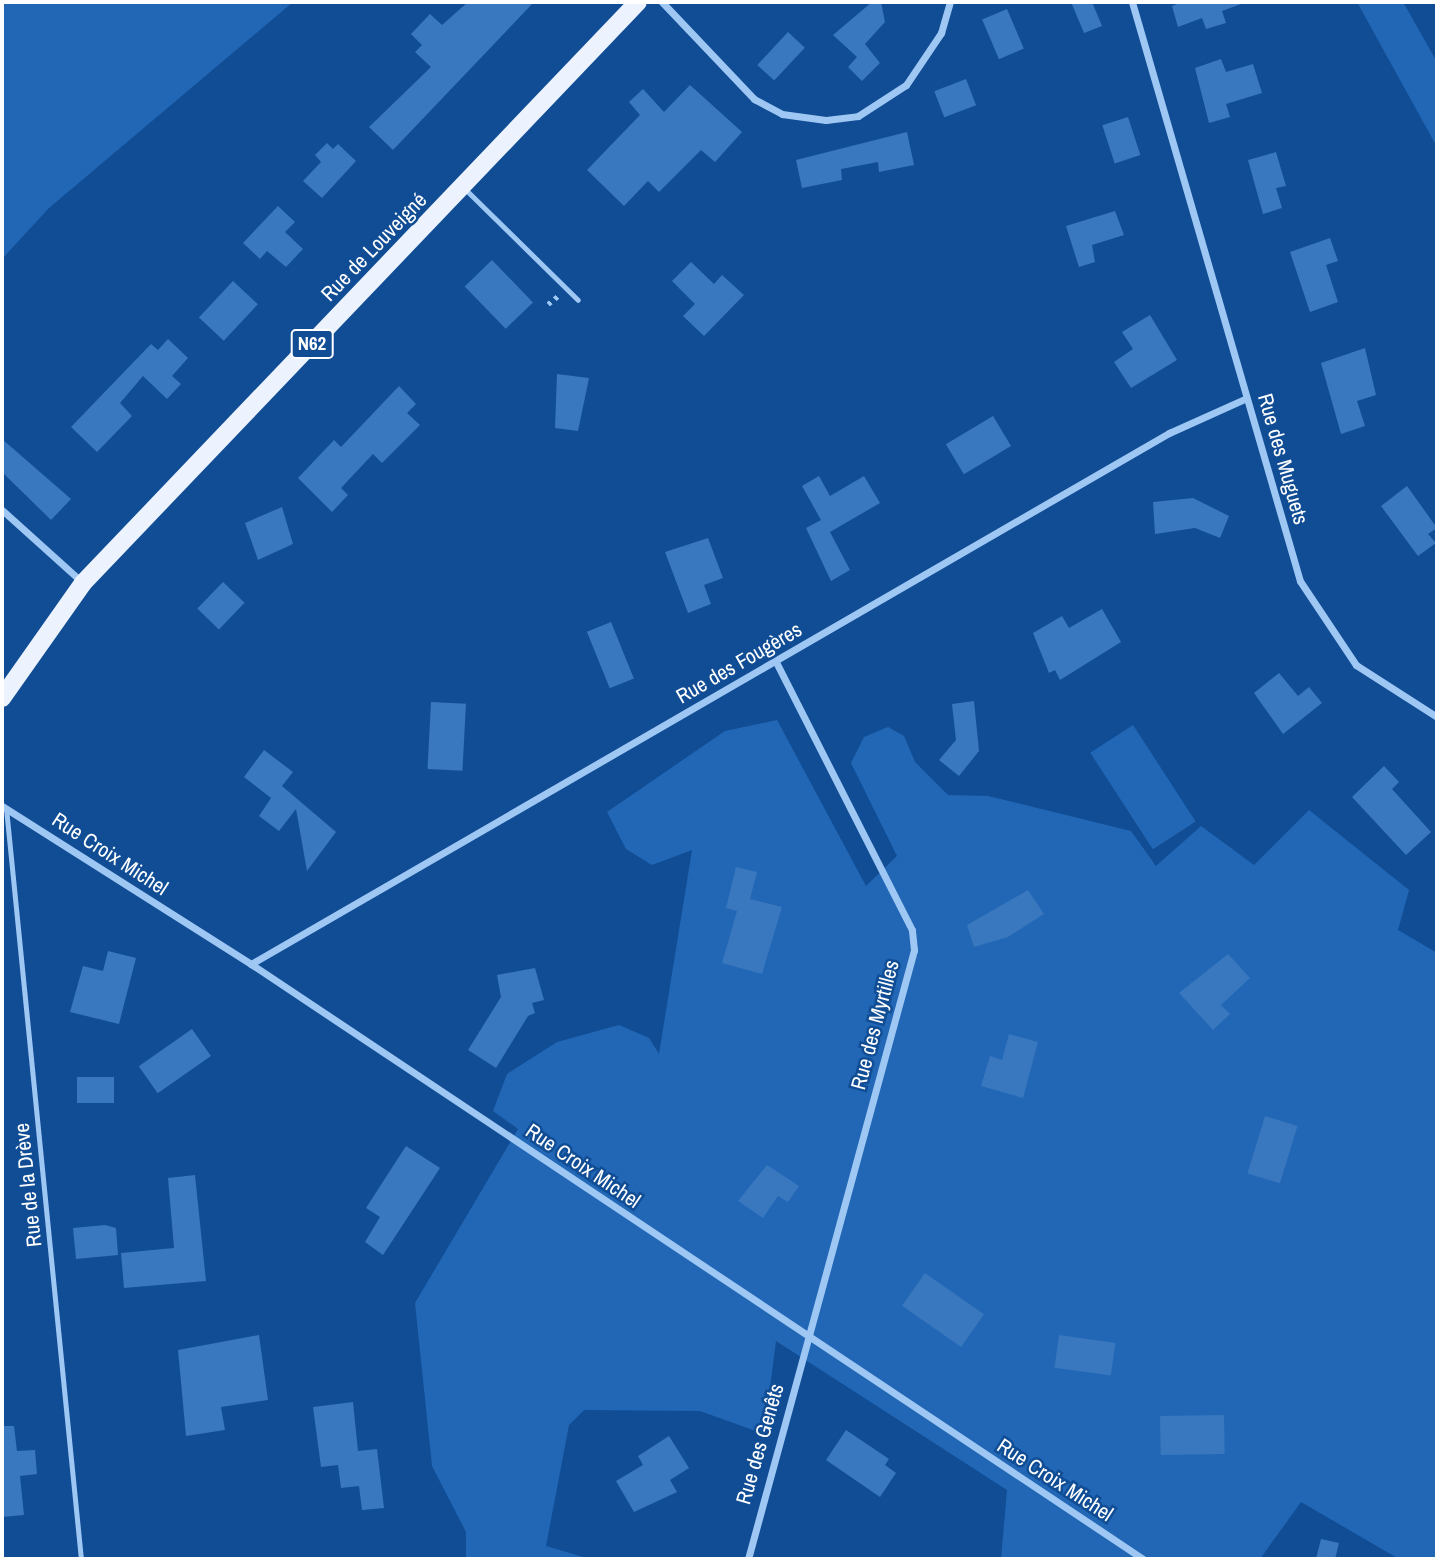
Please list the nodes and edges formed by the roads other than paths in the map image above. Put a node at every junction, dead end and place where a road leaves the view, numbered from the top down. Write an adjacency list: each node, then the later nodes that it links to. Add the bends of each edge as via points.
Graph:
1 (638, 2): 5 (main road, Rue de Louveigné / N62)
2 (662, 2): 3 (street, via 754,99 782,114 826,120 858,116 906,85 941,33)
3 (950, 2)
4 (1132, 2): 7 (street, Rue des Muguets)
5 (463, 187): 6 (lane); 9 (main road, Rue de Louveigné / N62)
6 (578, 300)
7 (1247, 398): 10 (street, Rue des Fougères, via 1169,433); 12 (street, Rue des Muguets, via 1300,581 1321,619 1356,665)
8 (2, 510): 9 (street)
9 (83, 583): 11 (main road, Rue de Louveigné / N62)
10 (776, 662): 14 (street, Rue des Fougères); 15 (street, Rue des Myrtilles, via 912,930 914,950)
11 (2, 698)
12 (1437, 717)
13 (4, 807): 14 (street, Rue Croix Michel); 16 (lane, Rue de la Drève)
14 (251, 964): 15 (street, Rue Croix Michel)
15 (807, 1338): 17 (street, Rue des Genêts); 18 (street, Rue Croix Michel)
16 (81, 1559)
17 (748, 1559)
18 (1143, 1559)

